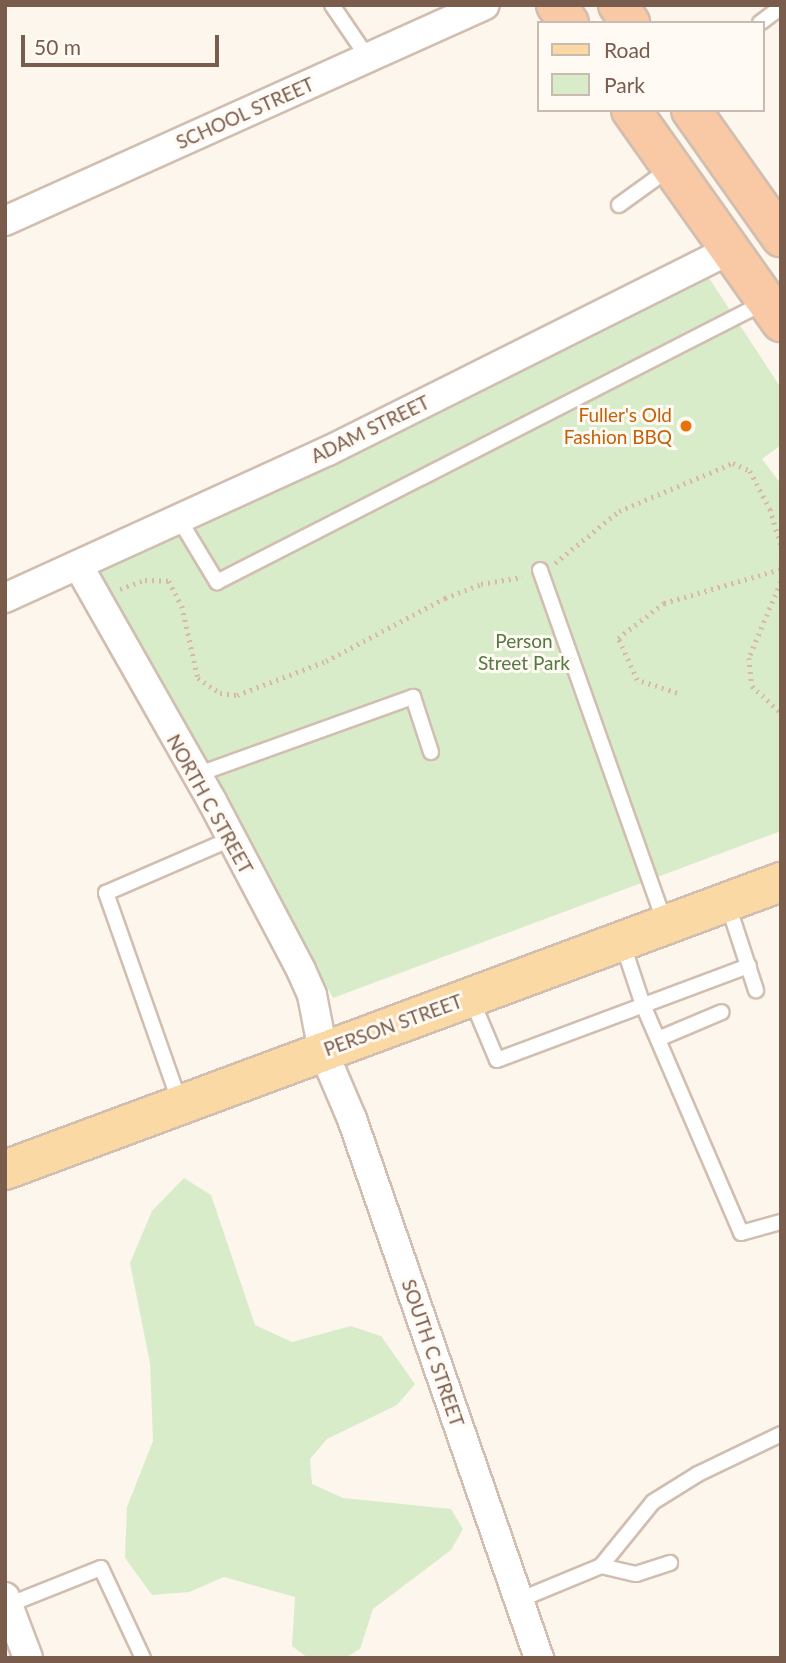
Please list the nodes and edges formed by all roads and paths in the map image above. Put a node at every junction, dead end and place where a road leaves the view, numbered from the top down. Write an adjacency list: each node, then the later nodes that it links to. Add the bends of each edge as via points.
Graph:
1 (332, 5): 9 (lane)
2 (485, 5): 9 (street, SCHOOL STREET)
3 (556, 5): 6 (highway)
4 (618, 5): 7 (highway)
5 (781, 7): 8 (lane)
6 (568, 21)
7 (629, 21)
8 (763, 21)
9 (368, 58): 14 (street, SCHOOL STREET)
10 (632, 112): 12 (highway)
11 (692, 112): 15 (highway)
12 (672, 166): 13 (lane); 16 (highway)
13 (620, 205)
14 (5, 221)
15 (781, 237)
16 (730, 250): 17 (highway); 18 (street, ADAM STREET, via 328,451)
17 (774, 312): 18 (lane, via 217,582)
18 (179, 519): 20 (street, ADAM STREET)
19 (781, 544): 22 (path, via 770,509 750,471 733,463 620,511 580,547)
20 (78, 565): 24 (street, NORTH C STREET); 25 (street, ADAM STREET)
21 (781, 569): 26 (path, via 664,603 618,638 637,680)
22 (540, 570): 24 (path, via 445,597 326,661 237,695 220,693 198,678 182,606 169,581 145,580); 33 (lane)
23 (781, 582): 27 (path, via 749,658 752,686)
24 (96, 597): 29 (street, NORTH C STREET)
25 (5, 598)
26 (677, 693)
27 (781, 713)
28 (431, 752): 29 (lane, via 413,697)
29 (196, 775): 30 (street, NORTH C STREET)
30 (231, 839): 41 (street, NORTH C STREET, via 312,995); 42 (lane, via 106,892)
31 (781, 882): 32 (main road, PERSON STREET)
32 (727, 902): 33 (main road, PERSON STREET); 35 (lane)
33 (666, 924): 34 (main road, PERSON STREET)
34 (622, 940): 37 (main road, PERSON STREET); 38 (lane)
35 (749, 966): 36 (lane); 38 (lane)
36 (757, 990)
37 (470, 996): 38 (lane, via 497,1060); 41 (main road, PERSON STREET)
38 (643, 1006): 40 (lane)
39 (722, 1012): 40 (lane)
40 (658, 1039): 44 (lane, via 741,1233)
41 (323, 1051): 42 (main road, PERSON STREET); 48 (street, SOUTH C STREET, via 352,1119)
42 (180, 1104): 43 (main road, PERSON STREET)
43 (6, 1169)
44 (781, 1222)
45 (781, 1434): 47 (lane, via 698,1474 653,1502)
46 (670, 1563): 47 (lane, via 636,1574)
47 (601, 1566): 48 (lane)
48 (519, 1600): 52 (street, SOUTH C STREET)
49 (7, 1601): 50 (street); 51 (lane, via 101,1568)
50 (28, 1658)
51 (144, 1658)
52 (539, 1658)

